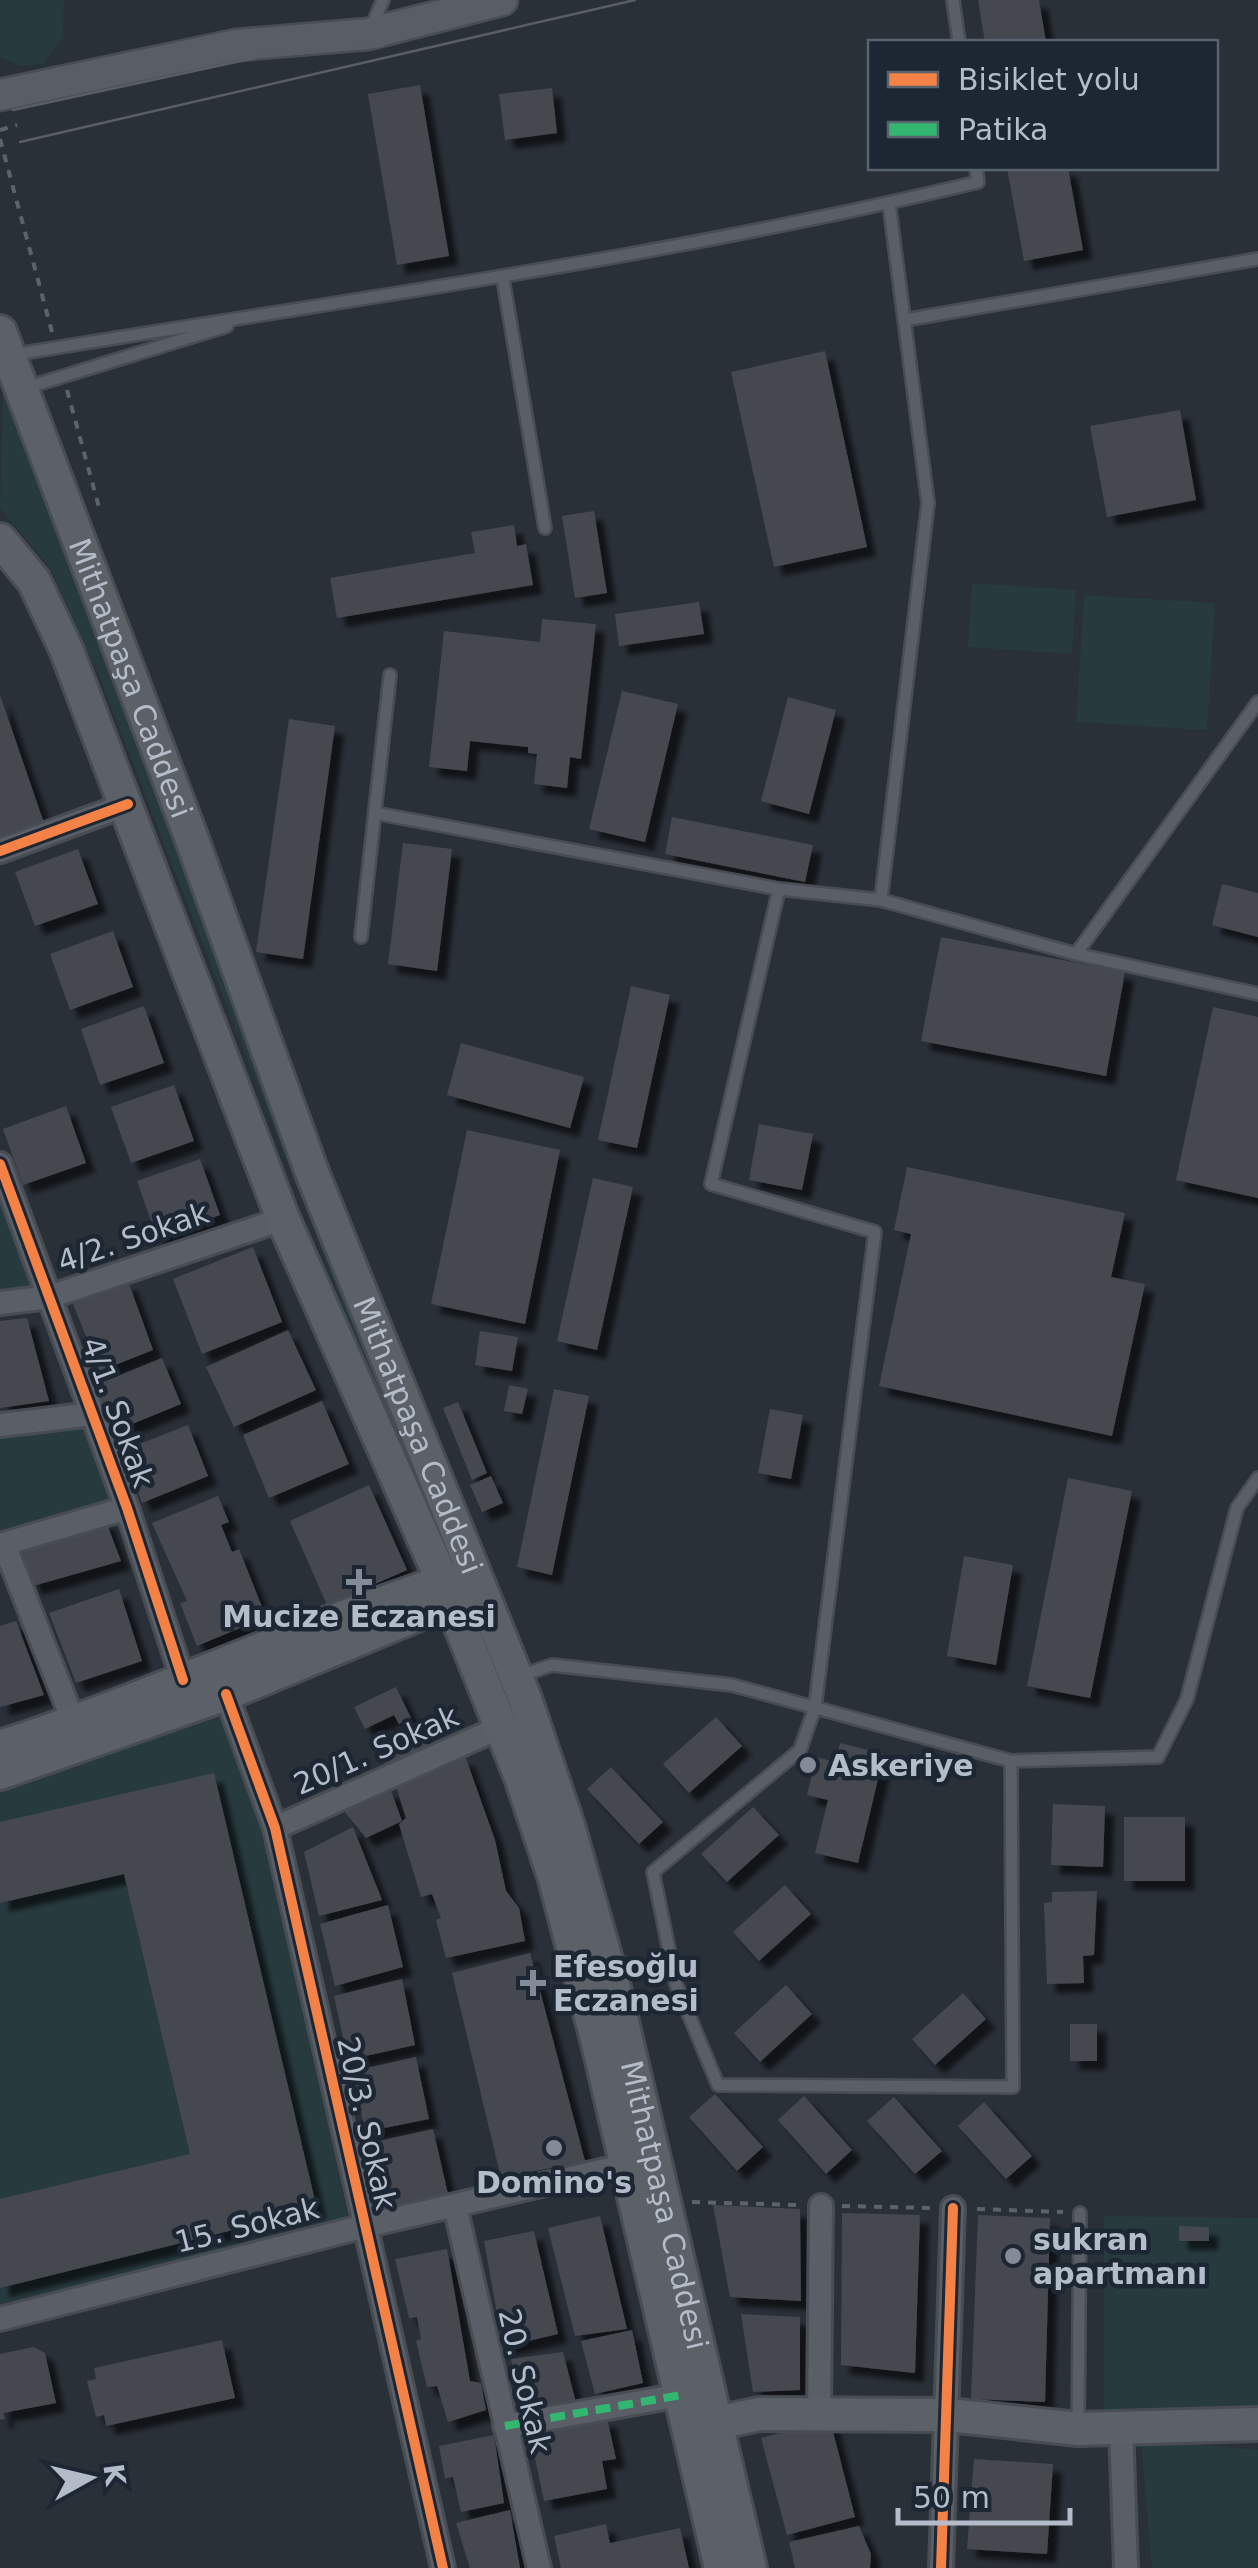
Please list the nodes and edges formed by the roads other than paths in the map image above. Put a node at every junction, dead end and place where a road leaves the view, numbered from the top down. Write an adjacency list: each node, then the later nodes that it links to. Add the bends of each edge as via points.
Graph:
1 (383, 0): 4 (lane)
2 (502, 0): 4 (main road)
3 (953, 0): 5 (lane)
4 (368, 34): 6 (main road, via 236,45)
5 (959, 40)
6 (0, 95)
7 (976, 170): 8 (lane, via 978,182)
8 (889, 203): 10 (lane); 12 (lane)
9 (1258, 259): 12 (lane)
10 (503, 280): 11 (lane); 15 (lane)
11 (250, 318): 13 (lane); 14 (lane)
12 (905, 320): 23 (lane, via 928,503)
13 (5, 344): 14 (main road, Mithatpaşa Caddesi)
14 (23, 388): 36 (main road, Mithatpaşa Caddesi, via 313,1175)
15 (545, 528)
16 (0, 540): 19 (main road, Mithatpaşa Caddesi, via 34,582)
17 (390, 675): 20 (lane)
18 (1258, 702): 25 (lane)
19 (128, 804): 21 (street); 28 (main road, Mithatpaşa Caddesi)
20 (375, 812): 22 (lane); 24 (lane)
21 (0, 851)
22 (779, 889): 23 (lane); 40 (lane, via 711,1184 875,1232)
23 (881, 900): 25 (lane)
24 (361, 938)
25 (1076, 954): 26 (lane)
26 (1258, 994)
27 (0, 1164): 29 (street, 4/1. Sokak)
28 (283, 1218): 29 (street, 4/2. Sokak); 36 (main road, Mithatpaşa Caddesi)
29 (49, 1298): 30 (street, 4/2. Sokak); 31 (street, 4/1. Sokak)
30 (0, 1303)
31 (93, 1414): 32 (street); 34 (street, 4/1. Sokak)
32 (0, 1425)
33 (1258, 1478): 44 (lane, via 1237,1508 1187,1699 1158,1757)
34 (127, 1508): 35 (street); 38 (street, 4/1. Sokak)
35 (2, 1544): 41 (street)
36 (456, 1588): 37 (main road, Mithatpaşa Caddesi); 38 (main road, via 319,1623); 39 (main road)
37 (499, 1676): 40 (lane, via 552,1665 732,1685); 42 (main road, Mithatpaşa Caddesi); 57 (main road, Mithatpaşa Caddesi, via 568,1826 614,1988)
38 (183, 1680): 39 (main road); 41 (main road)
39 (226, 1694): 45 (main road); 46 (street, 20/3. Sokak)
40 (814, 1707): 44 (lane); 44 (lane, via 800,1750 653,1872 676,1984 718,2085 1013,2087)
41 (74, 1723): 43 (main road)
42 (501, 1726): 46 (street, 20/1. Sokak); 47 (main road, Mithatpaşa Caddesi, via 554,1879)
43 (0, 1747)
44 (1011, 1761)
45 (0, 1773)
46 (275, 1828): 52 (street, 20/3. Sokak)
47 (628, 2166): 48 (street, 15. Sokak); 54 (main road, Mithatpaşa Caddesi)
48 (454, 2206): 52 (street, 15. Sokak); 59 (street, 20. Sokak)
49 (821, 2206): 55 (street)
50 (952, 2208): 56 (street)
51 (1080, 2213): 62 (lane)
52 (365, 2226): 53 (street, 15. Sokak); 65 (street, 20/3. Sokak)
53 (0, 2319)
54 (681, 2394): 59 (street); 64 (main road, Mithatpaşa Caddesi)
55 (819, 2414): 56 (main road); 57 (main road, via 759,2414)
56 (950, 2416): 62 (main road); 69 (street)
57 (717, 2423): 64 (main road); 68 (main road, Mithatpaşa Caddesi)
58 (1258, 2424): 60 (main road)
59 (505, 2426): 66 (street, 20. Sokak)
60 (1191, 2426): 61 (main road); 63 (main road)
61 (1121, 2427): 62 (main road); 70 (street)
62 (1078, 2429)
63 (1258, 2433)
64 (694, 2450): 67 (main road, Mithatpaşa Caddesi)
65 (442, 2568)
66 (538, 2568)
67 (721, 2568)
68 (750, 2568)
69 (941, 2568)
70 (1126, 2568)

